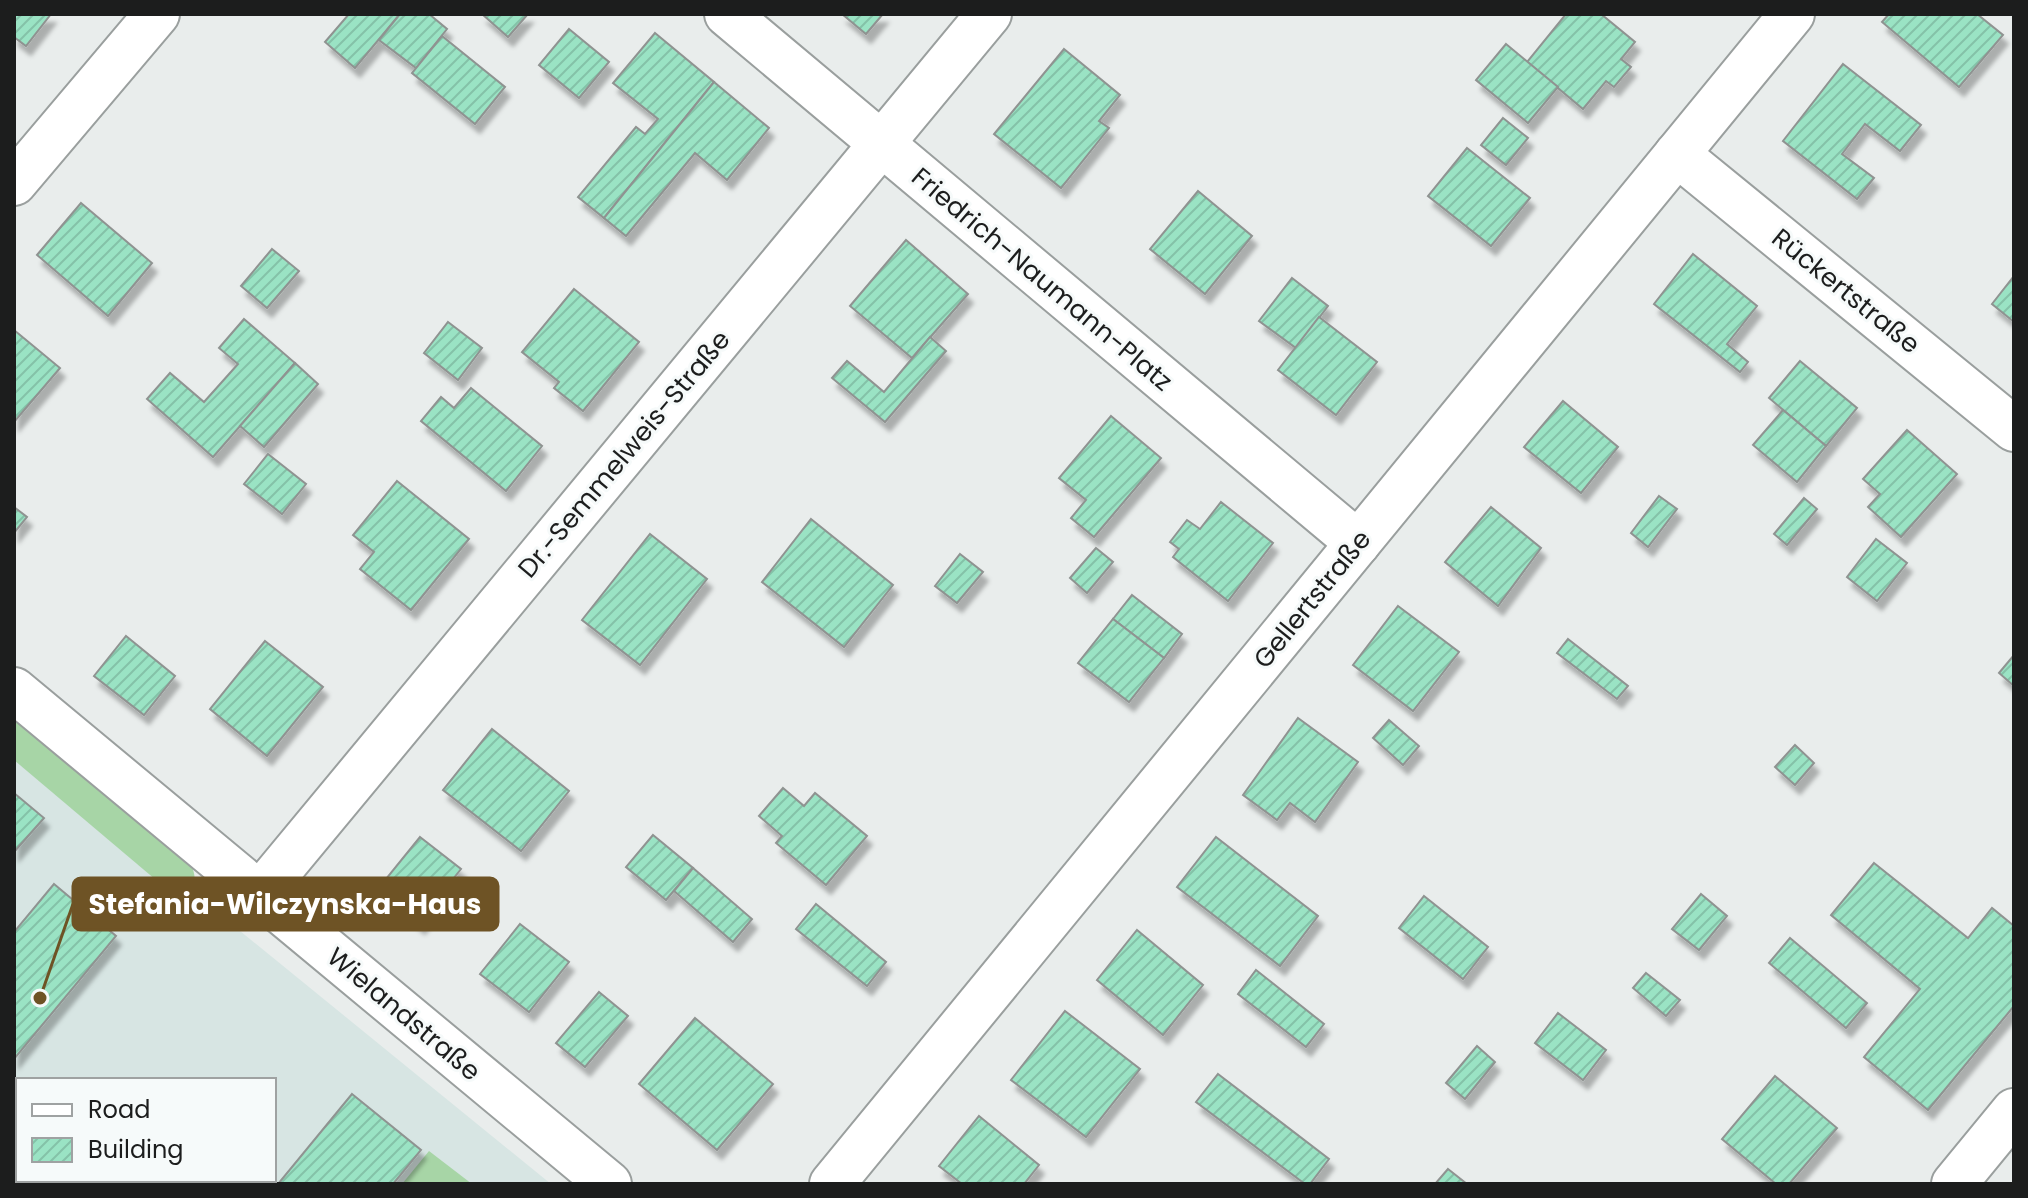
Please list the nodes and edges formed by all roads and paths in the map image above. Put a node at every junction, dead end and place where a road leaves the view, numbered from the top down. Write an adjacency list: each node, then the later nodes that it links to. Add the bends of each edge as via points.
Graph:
1 (157, 14): 7 (street)
2 (727, 14): 5 (street, Friedrich-Naumann-Platz)
3 (989, 14): 5 (street, Dr.-Semmelweis-Straße)
4 (1792, 14): 6 (street, Gellertstraße)
5 (882, 144): 9 (street, Friedrich-Naumann-Platz); 11 (street, Dr.-Semmelweis-Straße)
6 (1677, 154): 8 (street, Rückertstraße); 9 (street, Gellertstraße)
7 (14, 183)
8 (2014, 429)
9 (1358, 543): 14 (street, Gellertstraße)
10 (14, 690): 11 (street, Wielandstraße)
11 (259, 895): 13 (street, Wielandstraße)
12 (2014, 1111): 15 (street)
13 (609, 1184)
14 (832, 1184)
15 (1954, 1184)

